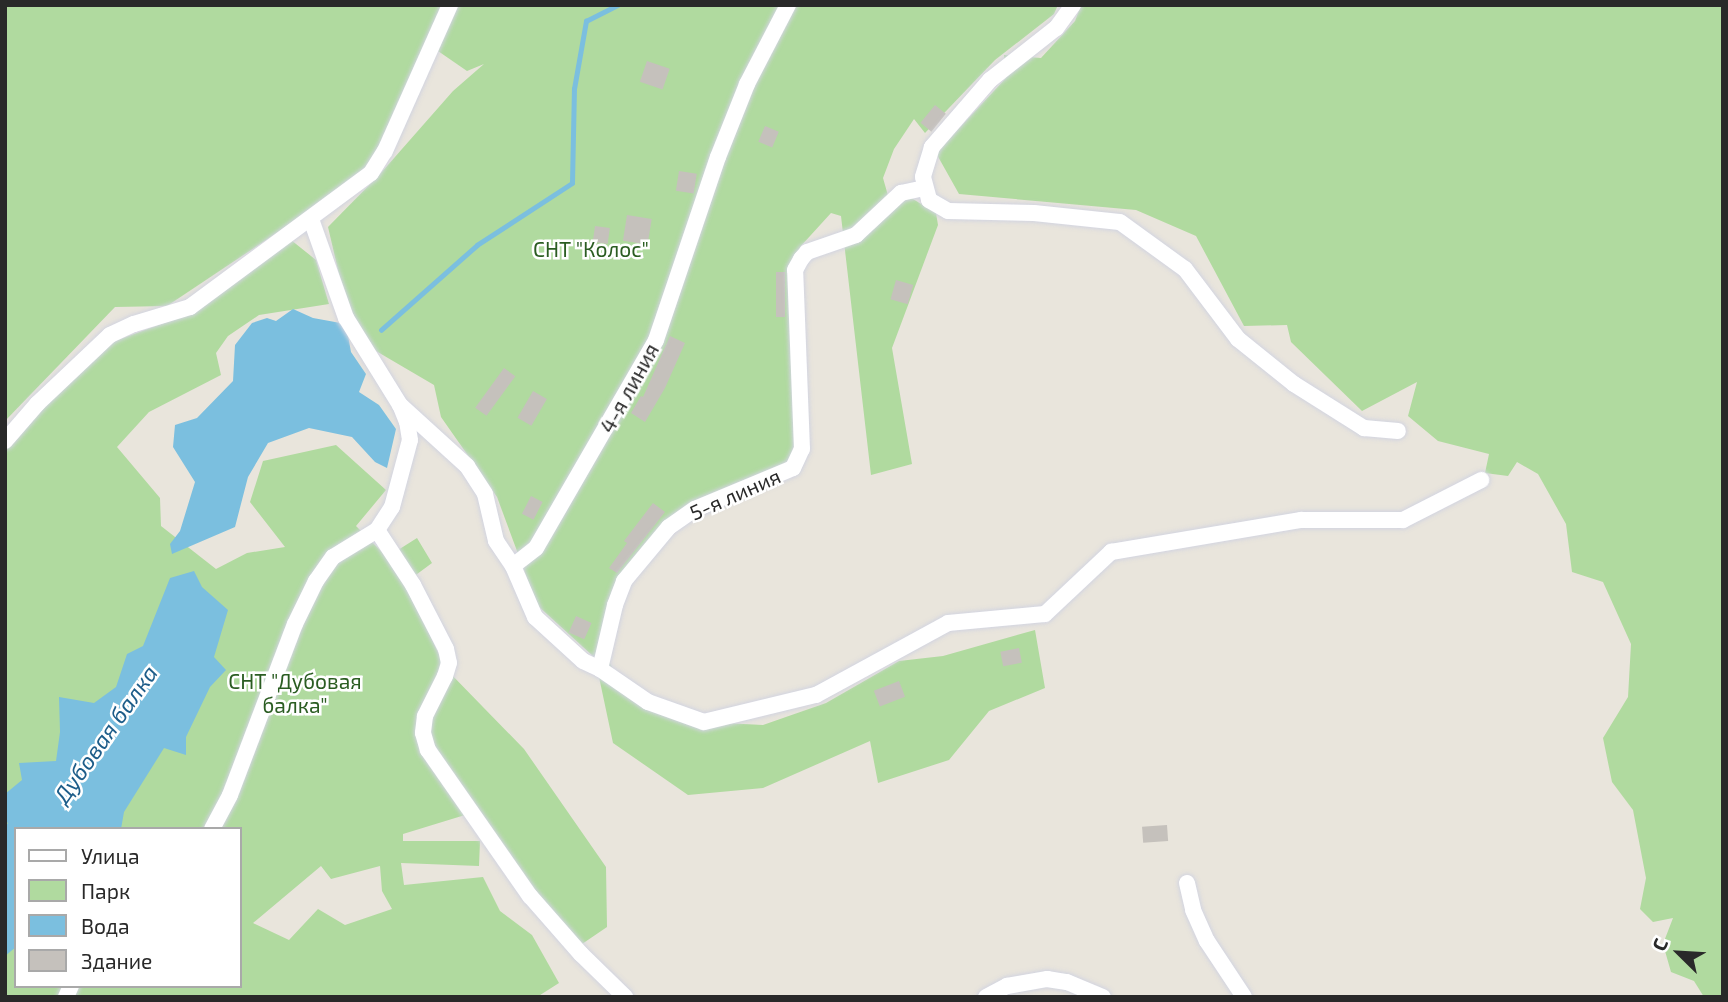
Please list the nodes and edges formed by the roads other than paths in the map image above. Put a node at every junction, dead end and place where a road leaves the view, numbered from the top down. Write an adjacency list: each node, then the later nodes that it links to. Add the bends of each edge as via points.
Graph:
1 (450, 5): 5 (street, via 371,173)
2 (788, 5): 11 (street, 4-я линия, via 747,84 656,340 536,548)
3 (1073, 5): 7 (street, via 1056,28 990,80 932,147 923,177 929,200 948,211 1120,222 1185,269 1238,339 1294,384 1364,428)
4 (920, 189): 12 (street, 5-я линия, via 901,193 856,235 807,252 801,259 795,270 802,449 793,468 695,509 669,527 624,581)
5 (311, 219): 6 (street, via 346,318); 8 (street, via 190,307 110,335)
6 (400, 405): 10 (street, via 410,440 392,507); 11 (street, via 467,466 485,494 496,541)
7 (1398, 430)
8 (5, 441)
9 (1481, 480): 12 (street, via 1403,520 1301,520 1111,552 1045,614 948,623 816,695 704,722 648,702)
10 (377, 530): 13 (street, via 333,557 316,581); 15 (street, via 413,585 446,649 449,663 445,676 425,716 428,750 530,896)
11 (513, 565): 12 (street, via 535,617 583,662)
12 (600, 669)
13 (213, 827)
14 (1187, 883): 18 (street, via 1207,941)
15 (625, 997)
16 (986, 997): 17 (street, via 1007,986 1047,979)
17 (1103, 997)
18 (1244, 997)

